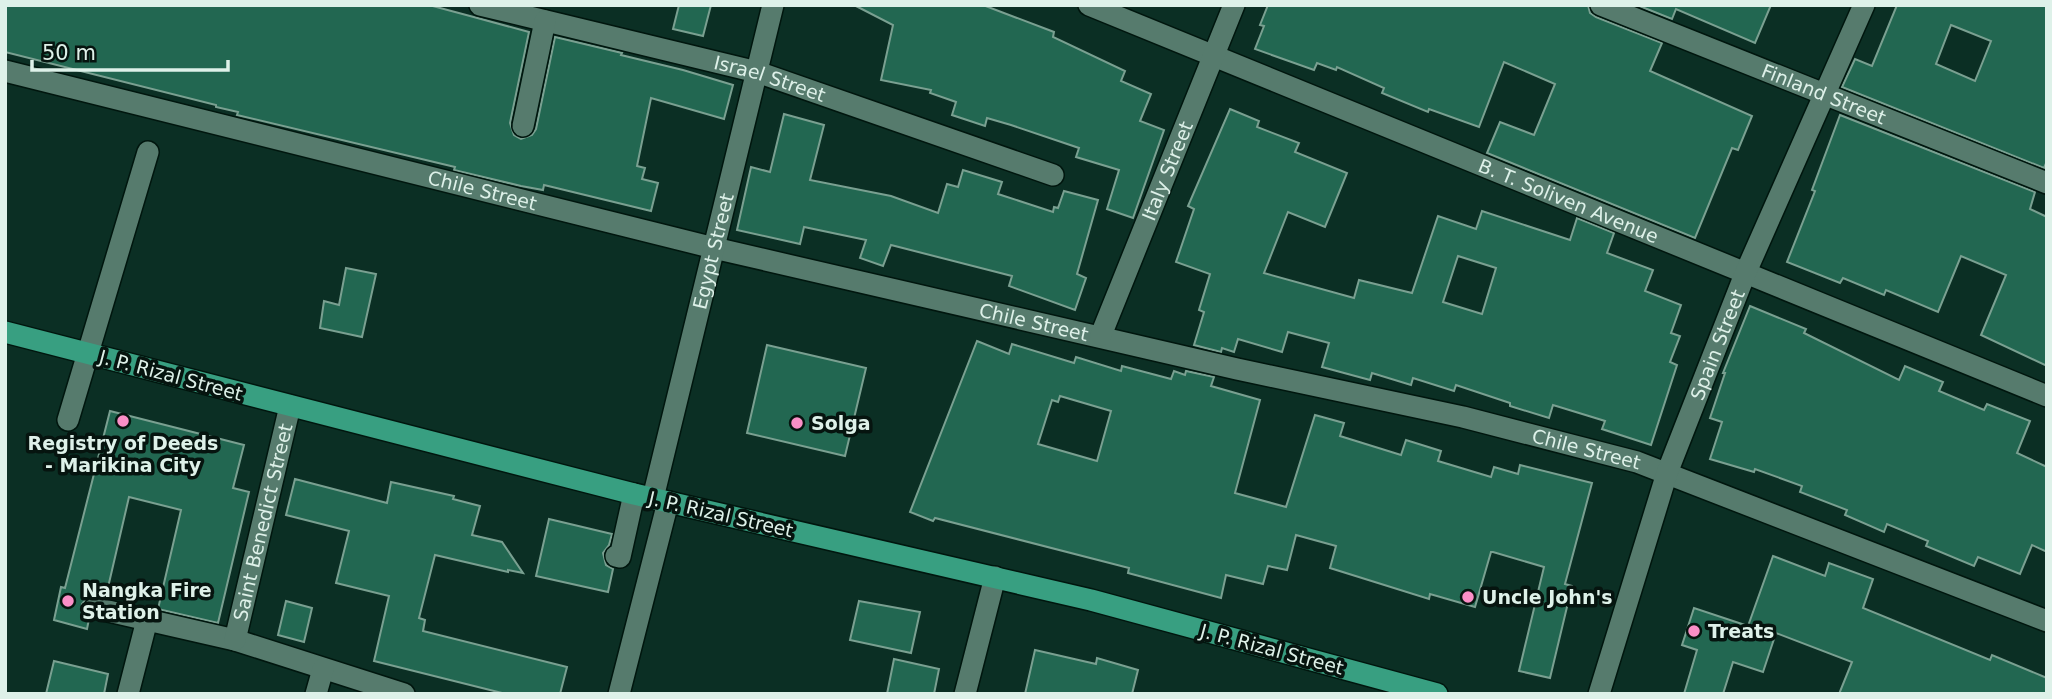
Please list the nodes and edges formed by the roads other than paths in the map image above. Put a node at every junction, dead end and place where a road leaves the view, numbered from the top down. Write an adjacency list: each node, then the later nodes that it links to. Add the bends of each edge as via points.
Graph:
1 (480, 5): 7 (street, Israel Street)
2 (773, 5): 10 (street, Egypt Street)
3 (1088, 5): 8 (street, B. T. Soliven Avenue)
4 (1234, 5): 8 (street, Italy Street)
5 (1601, 5): 11 (street, Finland Street)
6 (1864, 5): 11 (street, Spain Street)
7 (545, 21): 10 (street, Israel Street); 12 (street)
8 (1214, 57): 17 (street, B. T. Soliven Avenue); 19 (street, Italy Street)
9 (5, 71): 16 (street, Chile Street)
10 (757, 72): 14 (street, Israel Street); 16 (street, Egypt Street)
11 (1826, 95): 15 (street, Finland Street); 17 (street, Spain Street)
12 (523, 126)
13 (148, 152): 20 (street)
14 (1053, 175)
15 (2047, 183)
16 (714, 248): 19 (street, Chile Street); 25 (street, Egypt Street)
17 (1745, 274): 21 (street, B. T. Soliven Avenue); 24 (street, Spain Street)
18 (5, 332): 20 (main road, J. P. Rizal Street)
19 (1101, 335): 24 (street, Chile Street, via 1463,417)
20 (89, 353): 22 (main road, J. P. Rizal Street); 23 (street)
21 (2047, 397)
22 (290, 406): 25 (main road, J. P. Rizal Street); 31 (street, Saint Benedict Street)
23 (68, 420)
24 (1667, 473): 30 (street, Chile Street); 39 (street, Spain Street)
25 (652, 498): 26 (street); 26 (street, via 618,557); 27 (main road, J. P. Rizal Street)
26 (652, 565): 36 (street)
27 (995, 577): 37 (street); 38 (main road, J. P. Rizal Street)
28 (95, 608): 29 (street)
29 (147, 620): 31 (street); 33 (street)
30 (2047, 621)
31 (234, 640): 32 (street)
32 (323, 668): 34 (street); 35 (street)
33 (128, 694)
34 (316, 694)
35 (404, 694)
36 (619, 694)
37 (965, 694)
38 (1437, 694)
39 (1599, 694)

